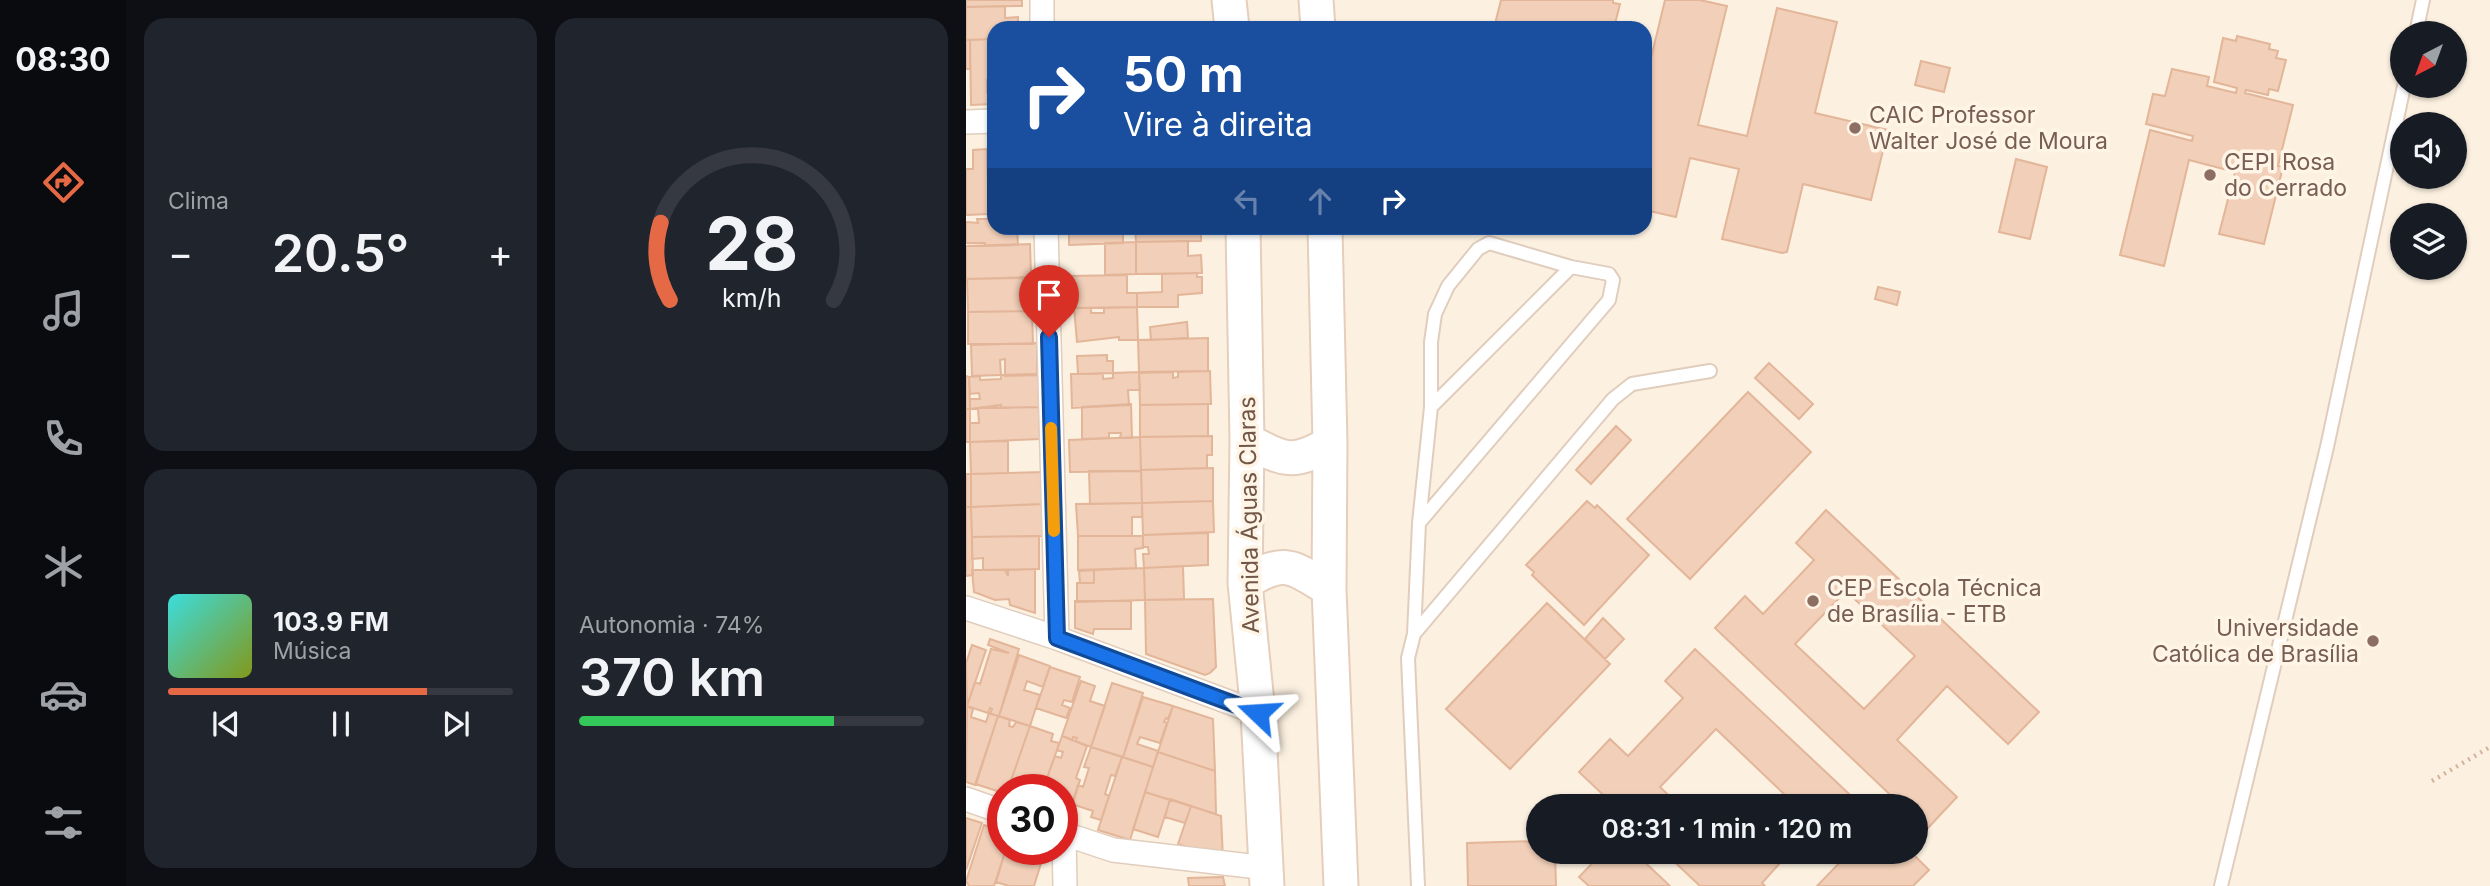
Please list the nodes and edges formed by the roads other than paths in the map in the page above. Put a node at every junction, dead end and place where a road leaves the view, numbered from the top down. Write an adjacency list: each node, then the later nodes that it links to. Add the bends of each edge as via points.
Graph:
1 (1042, 0): 5 (street)
2 (1229, 0): 6 (main road)
3 (1316, 0): 7 (main road)
4 (2423, 0): 8 (lane)
5 (1042, 21)
6 (1231, 21)
7 (1318, 21)
8 (2419, 21)
9 (2401, 98): 35 (lane, via 2327,447)
10 (987, 121): 11 (street)
11 (966, 122)
12 (1046, 235): 25 (street)
13 (1243, 235): 18 (main road, Avenida Águas Claras)
14 (1325, 235): 19 (main road)
15 (1571, 267): 17 (lane); 17 (lane, via 1489,243 1478,249 1448,286 1435,314); 20 (lane, via 1609,274 1613,280 1609,300)
16 (1710, 371): 24 (lane, via 1633,384 1613,399)
17 (1431, 407): 20 (lane)
18 (1247, 440): 19 (main road, via 1273,455 1293,459); 21 (main road, Avenida Águas Claras)
19 (1330, 443): 22 (main road)
20 (1419, 523): 24 (lane)
21 (1245, 583): 22 (main road, via 1267,569 1284,567); 26 (main road, Avenida Águas Claras)
22 (1329, 589): 33 (main road)
23 (966, 608): 25 (street)
24 (1415, 635): 34 (lane, via 1408,658)
25 (1057, 638): 26 (street)
26 (1258, 713): 31 (main road, Avenida Águas Claras)
27 (966, 799): 28 (street)
28 (987, 806)
29 (1078, 838): 31 (street, via 1113,850)
30 (1064, 865): 32 (street)
31 (1267, 877)
32 (1065, 886)
33 (1341, 886)
34 (1418, 886)
35 (2221, 886)

